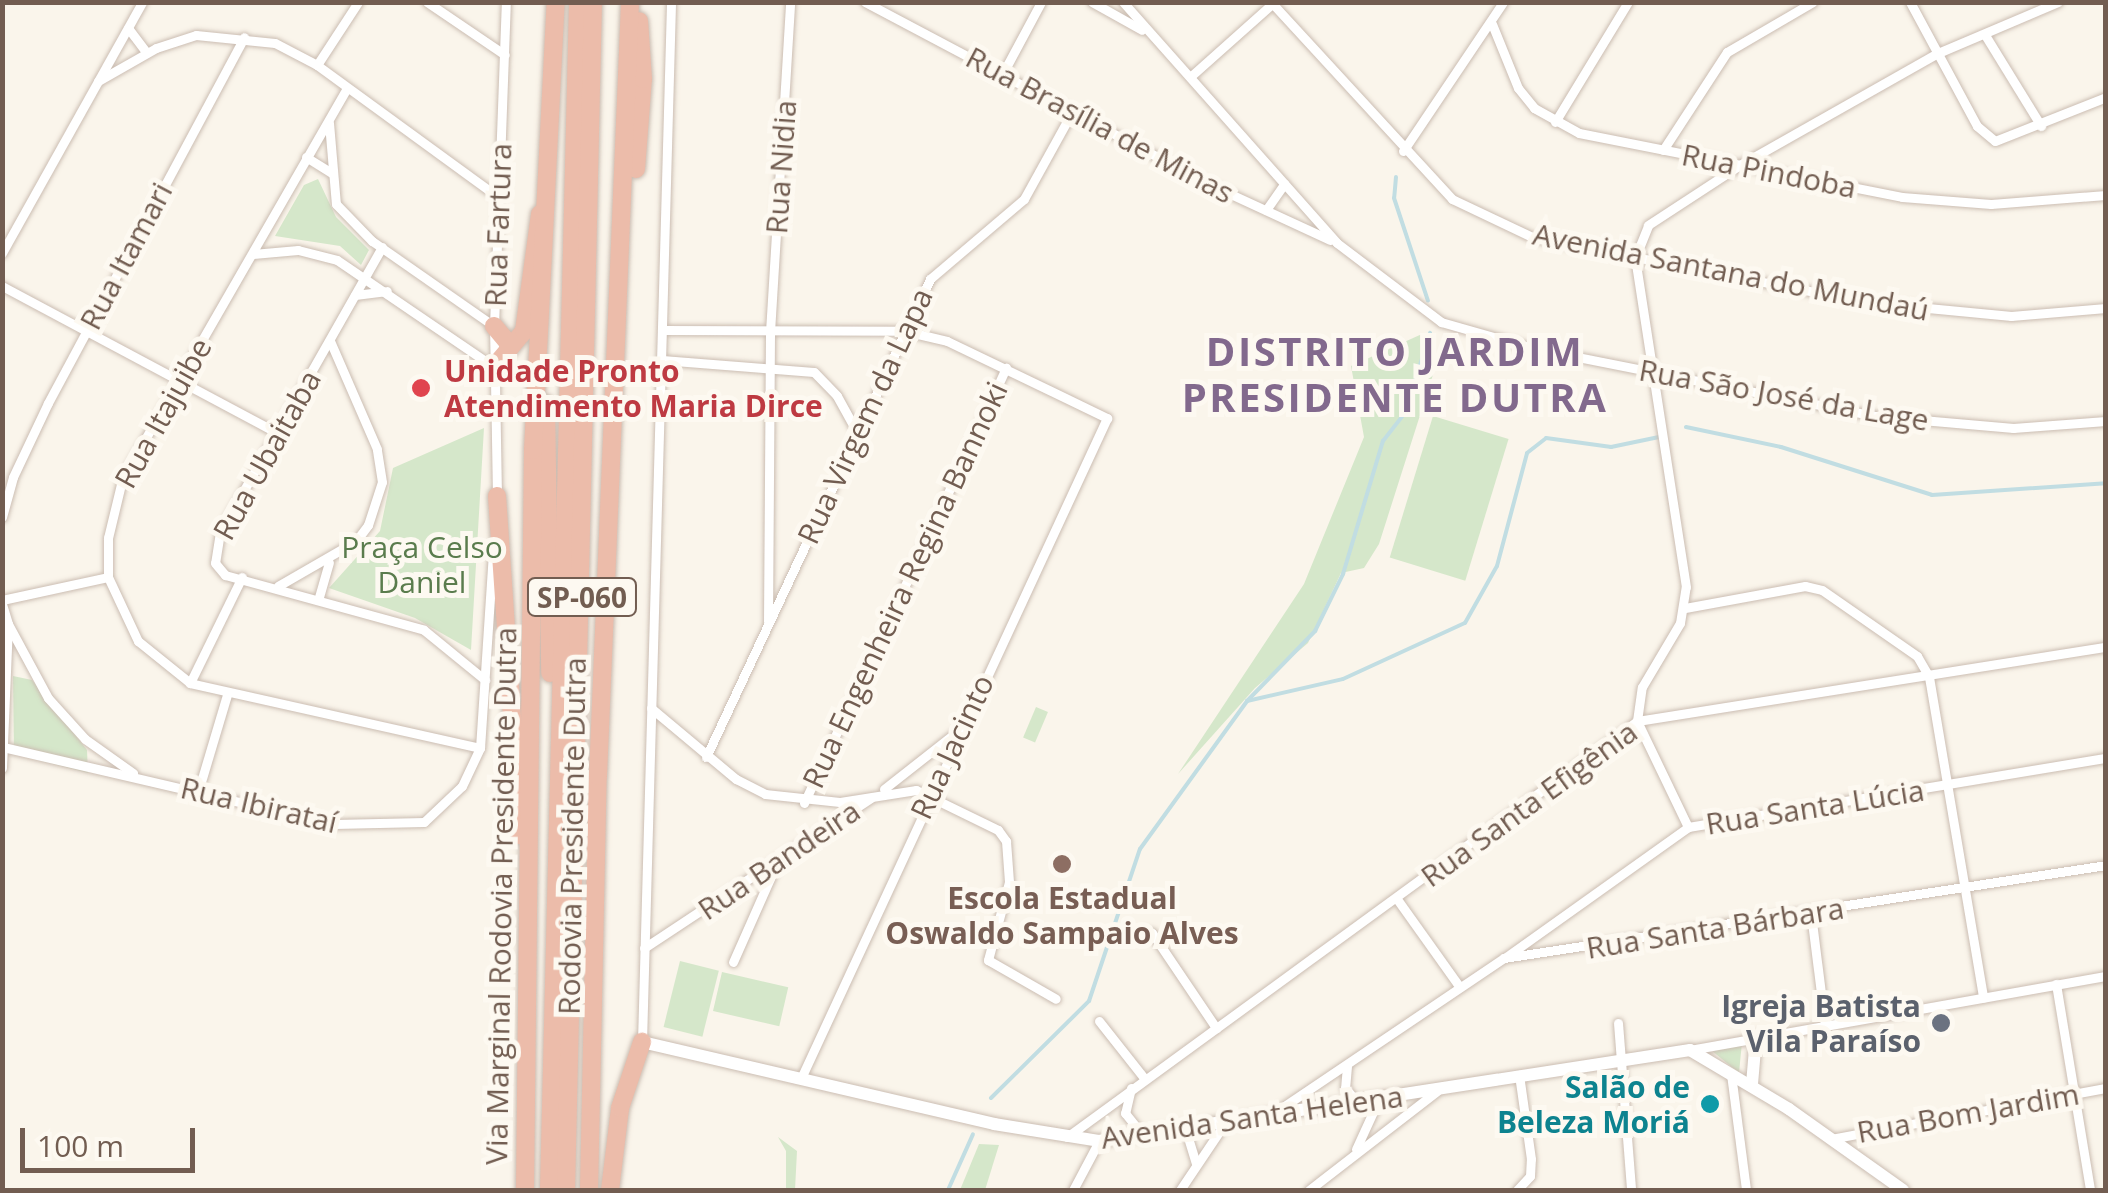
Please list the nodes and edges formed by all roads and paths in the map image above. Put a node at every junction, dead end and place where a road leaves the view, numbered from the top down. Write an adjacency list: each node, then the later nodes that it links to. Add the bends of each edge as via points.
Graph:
1 (142, 2): 23 (street)
2 (358, 2): 30 (street)
3 (428, 2): 29 (street)
4 (506, 2): 29 (street, Rua Fartura)
5 (556, 2): 45 (highway, Via Marginal Rodovia Presidente Dutra)
6 (578, 2): 96 (highway, Rodovia Presidente Dutra / SP-060)
7 (594, 2): 157 (highway, Rodovia Presidente Dutra / SP-060)
8 (630, 2): 50 (highway, Rodovia Presidente Dutra / SP-060)
9 (638, 2): 50 (highway, via 640,137)
10 (672, 2): 63 (street)
11 (790, 2): 65 (street, Rua Nidia)
12 (866, 2): 31 (street, Rua Brasília de Minas)
13 (1041, 2): 31 (street)
14 (1092, 2): 24 (street)
15 (1123, 2): 24 (street, Rua São José da Lage)
16 (1504, 2): 22 (street)
17 (1628, 2): 38 (street)
18 (1814, 2): 41 (street, via 1727,52)
19 (1910, 2): 28 (street)
20 (2058, 2): 25 (street)
21 (1272, 3): 32 (street); 40 (street, Avenida Santana do Mundaú)
22 (1492, 24): 38 (street, Rua Pindoba, via 1518,88); 40 (street)
23 (128, 28): 27 (street); 33 (street)
24 (1150, 34): 32 (street, Rua São José da Lage)
25 (1985, 35): 28 (street); 39 (street)
26 (244, 36): 27 (street, via 196,36); 30 (street); 62 (street, Rua Itamari)
27 (147, 53): 33 (street)
28 (1938, 53): 39 (street, via 1986,136 2005,140); 43 (street)
29 (505, 54): 47 (street, Rua Fartura)
30 (317, 65): 34 (street)
31 (1002, 74): 36 (street, Rua Brasília de Minas)
32 (1190, 78): 46 (street, Rua São José da Lage)
33 (98, 81): 53 (street)
34 (347, 88): 37 (street, Rua Itajuibe); 47 (street)
35 (2106, 97): 39 (street)
36 (1072, 112): 49 (street, Rua Brasília de Minas); 64 (street, Rua Virgem da Lapa, via 1024,199 943,262)
37 (328, 120): 42 (street, Rua Itajuibe); 44 (street)
38 (1555, 122): 41 (street, Rua Pindoba, via 1602,140)
39 (2041, 126)
40 (1403, 150): 55 (street, Avenida Santana do Mundaú, via 1452,198 1492,221 1532,237)
41 (1662, 150): 43 (street, Rua Pindoba)
42 (306, 157): 44 (street); 54 (street, Rua Itajuibe)
43 (1738, 166): 48 (street, Rua Pindoba, via 1920,199 1991,204); 55 (street, via 1648,225)
44 (332, 173): 52 (street, via 336,204)
45 (550, 175): 67 (highway, via 530,254 524,331); 68 (highway, Via Marginal Rodovia Presidente Dutra)
46 (1284, 184): 49 (street); 51 (street, Rua São José da Lage)
47 (498, 196): 61 (street, Rua Fartura)
48 (2106, 196)
49 (1266, 210): 51 (street, Rua Brasília de Minas)
50 (624, 239): 158 (highway, Rodovia Presidente Dutra / SP-060, via 598,776)
51 (1337, 243): 73 (street, Rua São José da Lage, via 1441,322 1532,348)
52 (382, 247): 56 (street, Rua Ubaitaba); 61 (street)
53 (2, 252)
54 (252, 254): 56 (street, via 298,250); 74 (street, Rua Itajuibe)
55 (1635, 258): 60 (street, Avenida Santana do Mundaú, via 1941,311 2011,316); 73 (street)
56 (366, 276): 58 (street); 59 (street, Rua Ubaitaba)
57 (2, 286): 62 (street)
58 (387, 291): 59 (street); 71 (street)
59 (356, 295): 66 (street, Rua Ubaitaba)
60 (2106, 308)
61 (494, 326): 67 (highway); 71 (street, Rua Fartura)
62 (86, 330): 74 (street); 78 (street, Rua Itamari)
63 (662, 330): 65 (street); 69 (street)
64 (905, 331): 65 (street); 72 (street, via 947,341); 77 (street, Rua Virgem da Lapa)
65 (770, 332): 70 (street, Rua Nidia)
66 (330, 342): 76 (street, Rua Ubaitaba); 81 (street, via 377,449 382,482 368,525)
67 (510, 344): 71 (highway)
68 (538, 355): 96 (highway, via 545,376 551,692); 123 (highway, Via Marginal Rodovia Presidente Dutra)
69 (662, 360): 70 (street); 95 (street)
70 (769, 366): 77 (street, via 800,367 826,381); 89 (street, Rua Nidia)
71 (494, 367): 79 (street, Rua Fartura)
72 (1006, 368): 98 (street, Rua Jacinto, via 1107,418); 109 (street, Rua Engenheira Regina Bannoki)
73 (1657, 370): 75 (street, Rua São José da Lage, via 1932,423 2013,428); 87 (street)
74 (181, 382): 76 (street); 82 (street, Rua Itajuibe, via 122,480 108,538)
75 (2106, 421)
76 (276, 433): 83 (street, Rua Ubaitaba, via 214,548 226,575)
77 (858, 434): 89 (street, Rua Virgem da Lapa)
78 (8, 477): 80 (street, Rua Itamari)
79 (497, 496): 92 (street, Rua Fartura); 123 (highway, via 519,816 520,949)
80 (2, 517)
81 (329, 562): 84 (street); 85 (street)
82 (108, 577): 86 (street); 93 (street, Rua Itajuibe, via 138,642)
83 (242, 577): 84 (street, Rua Ubaitaba); 93 (street)
84 (278, 586): 85 (street, Rua Ubaitaba)
85 (319, 596): 92 (street, Rua Ubaitaba, via 424,630)
86 (2, 602): 88 (street)
87 (1685, 608): 91 (street, via 1794,588 1822,590 1917,656); 97 (street, via 1646,675)
88 (8, 624): 99 (street); 104 (street, via 48,698 85,739)
89 (768, 624): 101 (street, Rua Virgem da Lapa)
90 (2106, 647): 91 (street, Rua Santa Efigênia)
91 (1929, 677): 97 (street, Rua Santa Efigênia); 105 (street)
92 (486, 680): 100 (street, Rua Fartura)
93 (190, 683): 94 (street, Rua Itajuibe)
94 (227, 695): 100 (street, Rua Itajuibe); 106 (street)
95 (651, 708): 101 (street); 117 (street)
96 (561, 710): 156 (highway, Rodovia Presidente Dutra / SP-060)
97 (1637, 721): 110 (street); 114 (street, Rua Santa Efigênia)
98 (958, 731): 107 (street, Rua Bandeira); 108 (street, Rua Jacinto)
99 (3, 747): 103 (street); 104 (street, Rua Ibirataí)
100 (480, 748): 106 (street, Rua Ibirataí, via 451,801 424,822 405,826 334,824)
101 (706, 757): 109 (street, via 765,794)
102 (2106, 758): 105 (street, Rua Santa Lúcia)
103 (2, 768)
104 (139, 777): 106 (street, Rua Ibirataí)
105 (1949, 785): 110 (street, Rua Santa Lúcia); 113 (street)
106 (198, 792)
107 (878, 794): 108 (street); 109 (street); 111 (street, Rua Bandeira)
108 (931, 794): 125 (street, via 981,818 1006,841 1009,882 988,960); 137 (street, Rua Jacinto)
109 (804, 803)
110 (1688, 827): 118 (street, Rua Santa Lúcia)
111 (776, 864): 117 (street, Rua Bandeira); 119 (street)
112 (2106, 865): 113 (street, Rua Santa Bárbara)
113 (1965, 888): 115 (street, Rua Santa Bárbara); 124 (street)
114 (1398, 899): 122 (street); 129 (street, Rua Santa Efigênia)
115 (1810, 914): 118 (street, Rua Santa Bárbara); 128 (street)
116 (1142, 932): 129 (street, via 1152,933)
117 (644, 948): 131 (street)
118 (1504, 958): 122 (street, Rua Santa Bárbara)
119 (733, 962)
120 (2106, 976): 121 (street)
121 (2056, 984): 124 (street); 143 (street)
122 (1460, 986): 134 (street, Rua Santa Bárbara)
123 (530, 987): 155 (highway, Via Marginal Rodovia Presidente Dutra)
124 (1983, 997): 128 (street)
125 (1056, 1000)
126 (1099, 1021): 138 (street)
127 (1618, 1023): 133 (street)
128 (1825, 1025): 130 (street)
129 (1216, 1028): 138 (street, Rua Santa Efigênia)
130 (1756, 1037): 132 (street); 139 (street)
131 (642, 1042): 137 (street, Avenida Santa Helena); 159 (highway, via 620,1108)
132 (1690, 1050): 133 (street, Avenida Santa Helena); 135 (street)
133 (1623, 1057): 136 (street, Avenida Santa Helena); 164 (street)
134 (1352, 1060): 145 (street, via 1343,1077); 146 (street, Rua Santa Bárbara)
135 (1730, 1071): 139 (street); 165 (street)
136 (1518, 1075): 142 (street, Avenida Santa Helena); 163 (street, via 1531,1159 1530,1176)
137 (802, 1078): 150 (street, Avenida Santa Helena)
138 (1144, 1078): 140 (street, Rua Santa Efigênia)
139 (1752, 1084): 151 (street)
140 (1131, 1088): 149 (street, via 1126,1112); 150 (street, Rua Santa Efigênia)
141 (2106, 1088): 143 (street, Rua Bom Jardim)
142 (1439, 1090): 144 (street, Avenida Santa Helena); 153 (street)
143 (2076, 1093): 151 (street, Rua Bom Jardim); 167 (street)
144 (1378, 1102): 145 (street, Avenida Santa Helena); 153 (street)
145 (1358, 1104): 146 (street, Avenida Santa Helena)
146 (1267, 1117): 147 (street, Avenida Santa Helena)
147 (1223, 1126): 148 (street, Avenida Santa Helena); 154 (street)
148 (1186, 1131): 149 (street, Avenida Santa Helena); 154 (street, via 1196,1148)
149 (1145, 1137): 152 (street, Avenida Santa Helena)
150 (1065, 1138): 152 (street, Avenida Santa Helena)
151 (1830, 1139): 166 (street)
152 (1100, 1141): 160 (street)
153 (1355, 1151): 162 (street)
154 (1194, 1170): 161 (street)
155 (524, 1190)
156 (549, 1190)
157 (566, 1190)
158 (590, 1190)
159 (610, 1190)
160 (1073, 1190)
161 (1180, 1190)
162 (1308, 1190)
163 (1516, 1190)
164 (1631, 1190)
165 (1746, 1190)
166 (1903, 1190)
167 (2090, 1190)

